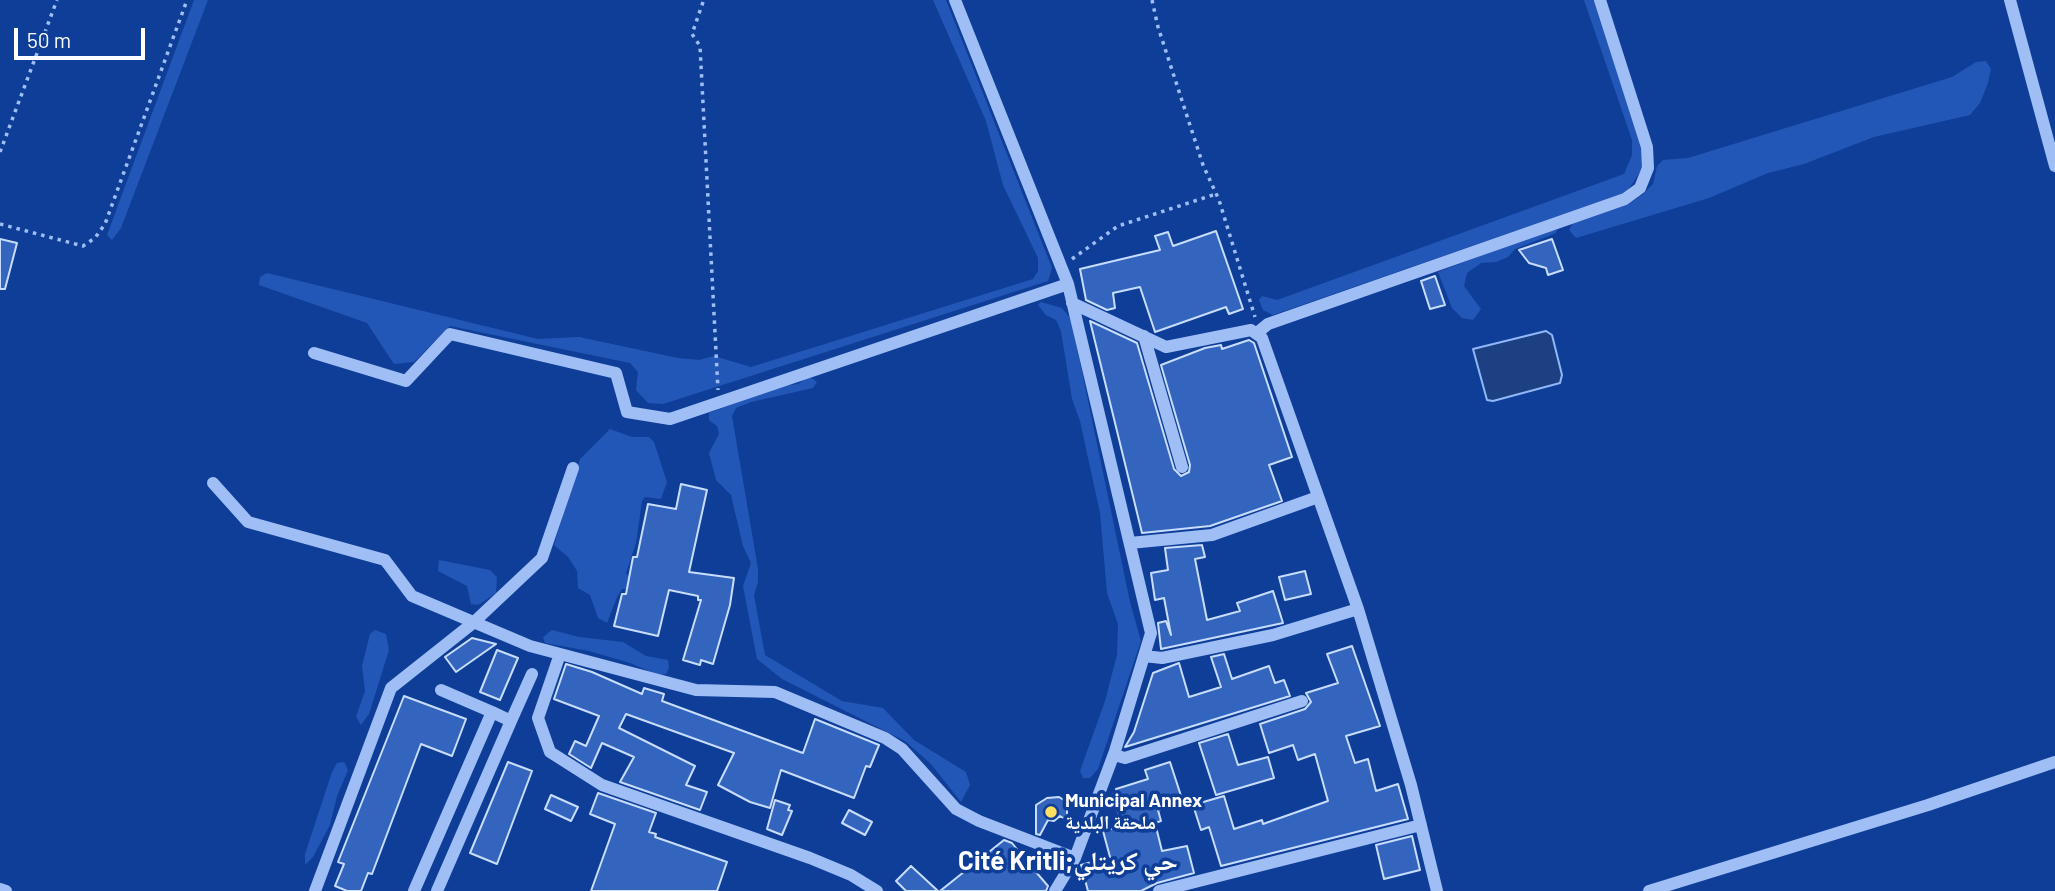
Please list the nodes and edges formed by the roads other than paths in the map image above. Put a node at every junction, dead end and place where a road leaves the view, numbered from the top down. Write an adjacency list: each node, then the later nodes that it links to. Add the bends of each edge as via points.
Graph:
1 (955, 0): 5 (street)
2 (1600, 0): 7 (street, via 1647,146 1648,168 1640,188 1625,199 1268,324)
3 (2011, 0): 4 (street)
4 (2055, 166)
5 (1068, 284): 6 (street); 11 (street, via 670,419 626,412 616,373 450,334 406,381)
6 (1073, 303): 8 (street); 16 (street)
7 (1257, 332): 9 (street); 15 (street)
8 (1144, 336): 9 (street); 10 (street)
9 (1166, 347): 10 (street)
10 (1148, 350): 12 (street)
11 (314, 353)
12 (1182, 467)
13 (573, 468): 18 (street, via 542,558)
14 (213, 483): 18 (street, via 248,522 385,560 412,596)
15 (1318, 497): 16 (street, via 1212,535); 17 (street)
16 (1130, 542): 20 (street, via 1151,633)
17 (1358, 609): 20 (street, via 1273,635 1162,658); 28 (street)
18 (473, 622): 19 (street); 32 (street, via 391,688)
19 (560, 654): 29 (street, via 696,690 775,692 902,749 946,799 968,816); 35 (street, via 538,718 550,752 601,785 828,865)
20 (1144, 656): 26 (street)
21 (531, 674): 25 (street)
22 (441, 690): 24 (street)
23 (1302, 701): 26 (street, via 1125,758)
24 (492, 712): 25 (street); 33 (street)
25 (511, 721): 34 (street)
26 (1114, 755): 29 (street)
27 (2055, 762): 39 (street)
28 (1421, 825): 37 (street); 38 (street)
29 (1075, 858): 36 (street)
30 (0, 889): 31 (street)
31 (6, 891)
32 (315, 891)
33 (414, 891)
34 (437, 891)
35 (877, 891)
36 (1055, 891)
37 (1159, 891)
38 (1437, 891)
39 (1648, 891)

